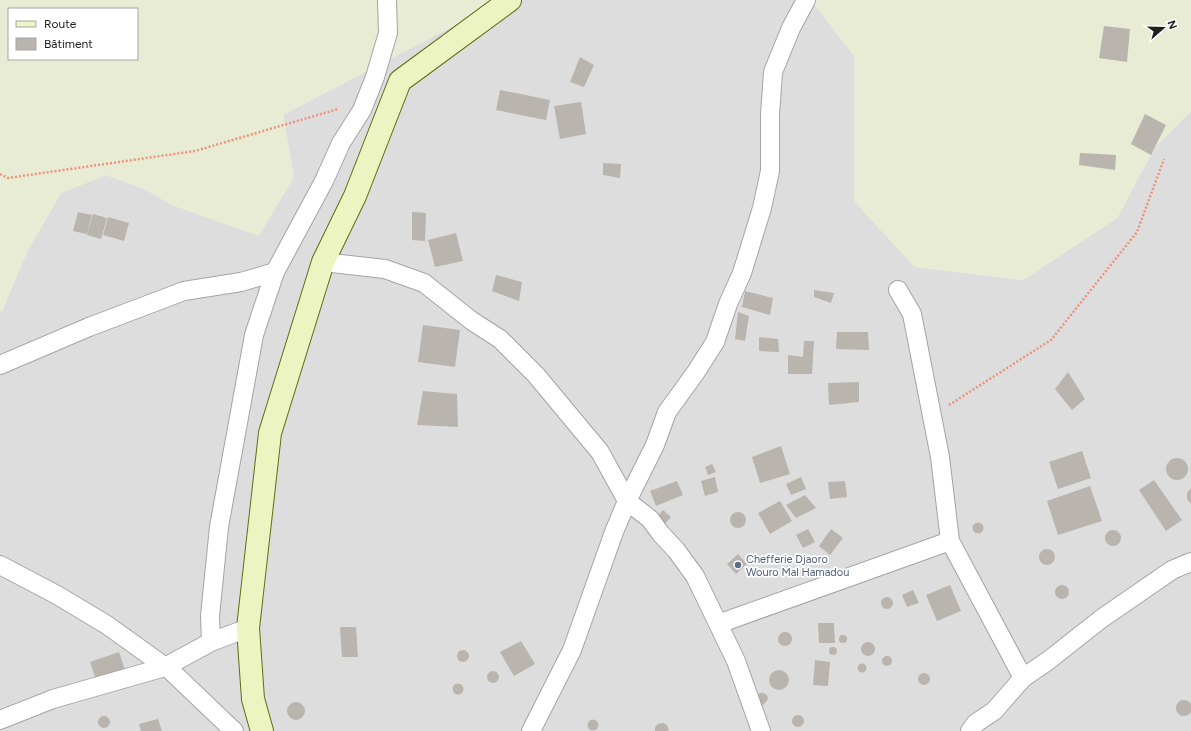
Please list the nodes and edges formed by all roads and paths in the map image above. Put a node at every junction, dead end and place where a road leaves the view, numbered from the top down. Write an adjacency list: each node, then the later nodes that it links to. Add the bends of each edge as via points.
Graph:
1 (387, 0): 8 (street, via 388,33 362,110 341,143 324,181)
2 (510, 0): 7 (main road, via 400,81 355,196)
3 (806, 0): 12 (street, via 773,72 770,171 762,208 742,273 715,342 667,412 655,445)
4 (343, 105): 6 (path, via 337,110 195,151 8,178)
5 (1164, 159): 11 (path, via 1137,232 1051,340)
6 (0, 174)
7 (323, 262): 12 (street, via 386,269 424,283 472,321 500,339 536,375 600,452); 17 (main road, via 270,433)
8 (275, 272): 10 (street, via 241,282 184,291 89,327); 18 (street, via 254,335 219,527 210,616)
9 (898, 290): 11 (street, via 912,314)
10 (0, 365)
11 (932, 416): 13 (street)
12 (627, 501): 16 (street, via 650,519 676,550 695,576); 24 (street, via 572,650)
13 (950, 541): 16 (street); 20 (street)
14 (1191, 562): 20 (street, via 1172,570)
15 (0, 565): 19 (street, via 107,625)
16 (718, 624): 25 (street, via 736,661)
17 (248, 628): 18 (street); 23 (main road, via 254,699)
18 (211, 642): 19 (street)
19 (165, 667): 21 (street, via 53,699); 22 (street)
20 (1023, 678): 26 (street, via 994,711 976,723)
21 (0, 720)
22 (234, 731)
23 (262, 731)
24 (531, 731)
25 (761, 731)
26 (970, 731)

